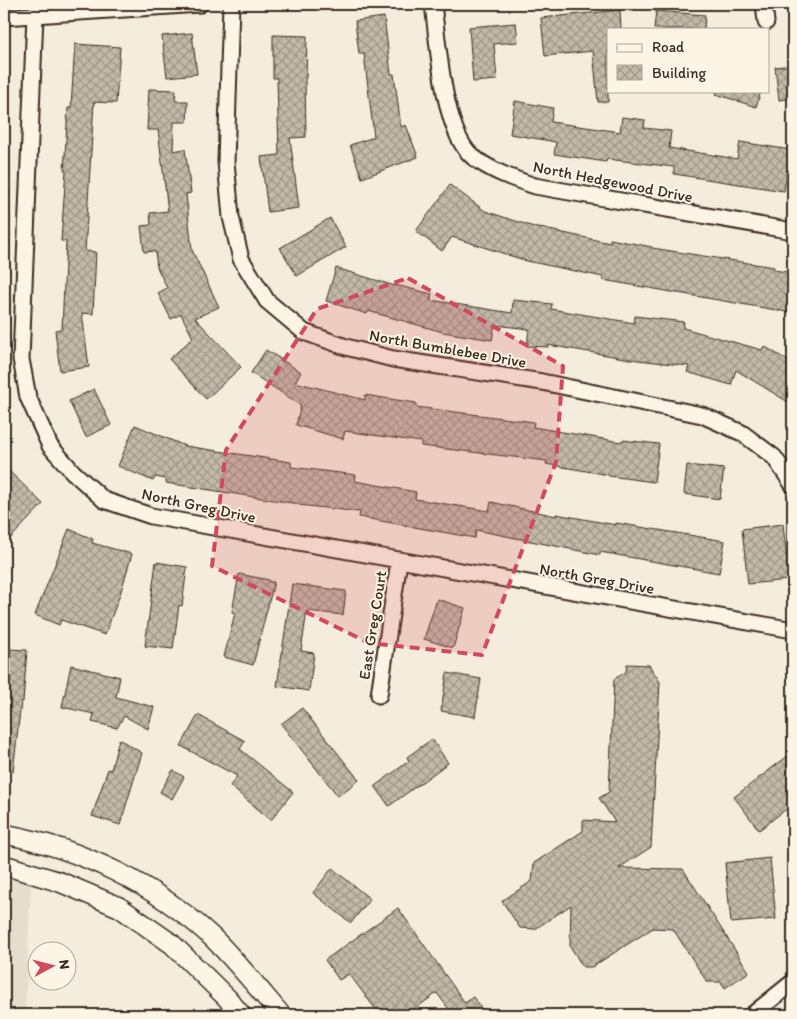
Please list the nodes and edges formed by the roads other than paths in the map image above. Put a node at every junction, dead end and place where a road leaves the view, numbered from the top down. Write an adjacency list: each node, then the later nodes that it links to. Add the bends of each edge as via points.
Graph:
1 (200, 4): 5 (street)
2 (231, 4): 9 (street, North Bumblebee Drive, via 226,162 231,217 241,259 267,301 304,332 355,350 542,382 702,415 742,433 774,457)
3 (433, 4): 8 (street, North Hedgewood Drive, via 447,106 456,134 472,156 506,176 535,186)
4 (764, 4): 7 (street)
5 (35, 15): 6 (street); 10 (street, North Greg Drive, via 21,358 28,397 50,446 104,500 151,516)
6 (4, 17)
7 (766, 22)
8 (793, 231)
9 (793, 485)
10 (399, 561): 11 (street, North Greg Drive); 12 (street, East Greg Court)
11 (793, 630)
12 (379, 695)
13 (4, 834): 16 (street, via 58,848 141,884 213,938)
14 (4, 865): 17 (street, via 60,882 119,907 172,944)
15 (793, 982): 18 (street)
16 (274, 1013)
17 (241, 1015)
18 (752, 1015)

